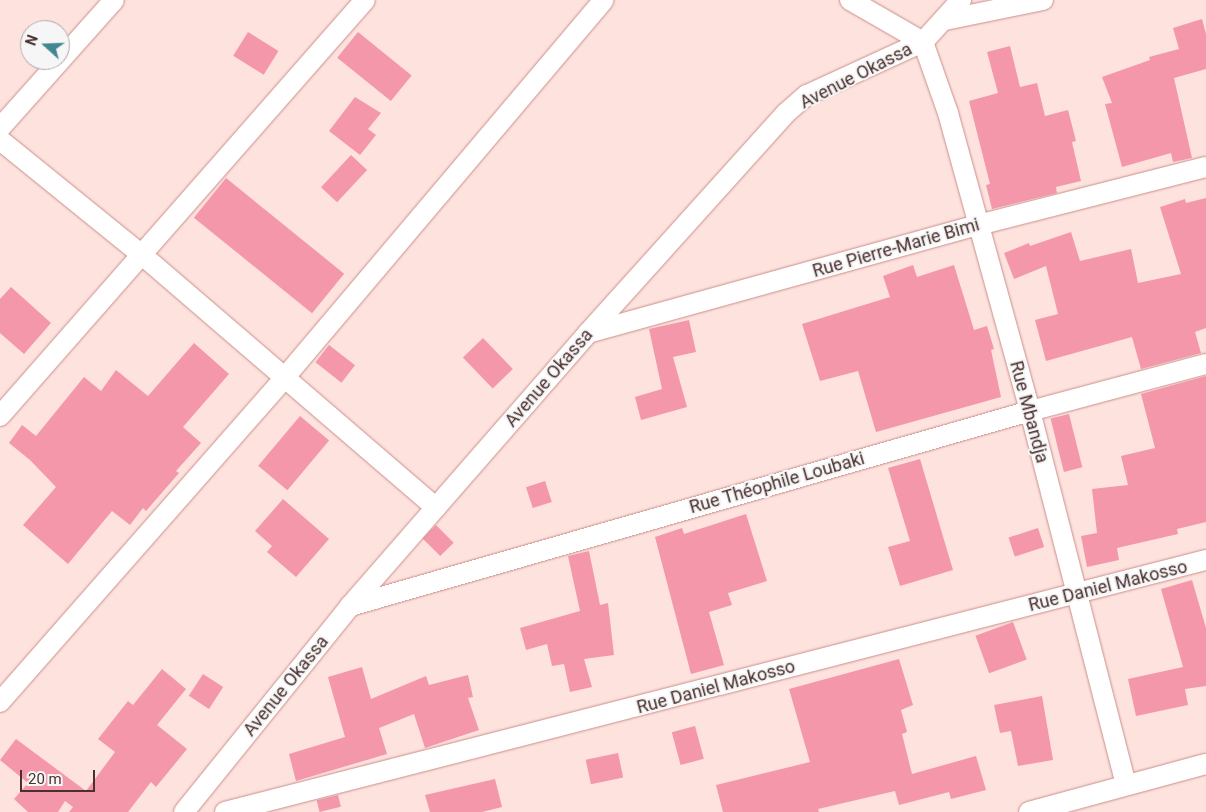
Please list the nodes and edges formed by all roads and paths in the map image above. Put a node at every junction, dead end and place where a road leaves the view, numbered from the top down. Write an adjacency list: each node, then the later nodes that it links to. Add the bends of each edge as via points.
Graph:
1 (114, 0): 9 (street)
2 (365, 0): 13 (street)
3 (604, 0): 16 (street)
4 (850, 0): 8 (street)
5 (961, 0): 7 (street, Avenue Okassa)
6 (1043, 0): 7 (street)
7 (945, 20): 8 (street, Avenue Okassa)
8 (923, 42): 12 (street, Rue Mbandja, via 948,113); 14 (street, Avenue Okassa, via 807,95 786,112)
9 (0, 128)
10 (0, 140): 13 (street)
11 (1206, 166): 12 (street, Rue Pierre-Marie Bimi)
12 (978, 225): 14 (street, Rue Pierre-Marie Bimi); 17 (street, Rue Mbandja)
13 (141, 254): 16 (street); 18 (street)
14 (588, 333): 19 (street, Avenue Okassa)
15 (1206, 364): 17 (street, Rue Théophile Loubaki)
16 (286, 376): 19 (street); 23 (street)
17 (1030, 411): 21 (street, Rue Mbandja); 22 (street, Rue Théophile Loubaki)
18 (0, 416)
19 (436, 508): 22 (street, Avenue Okassa)
20 (1206, 560): 21 (street, Rue Daniel Makosso)
21 (1076, 594): 25 (street, Rue Mbandja); 27 (street, Rue Daniel Makosso)
22 (350, 606): 26 (street, Avenue Okassa)
23 (0, 702)
24 (1206, 764): 25 (street)
25 (1126, 785): 28 (street)
26 (184, 812)
27 (225, 812)
28 (1029, 812)

